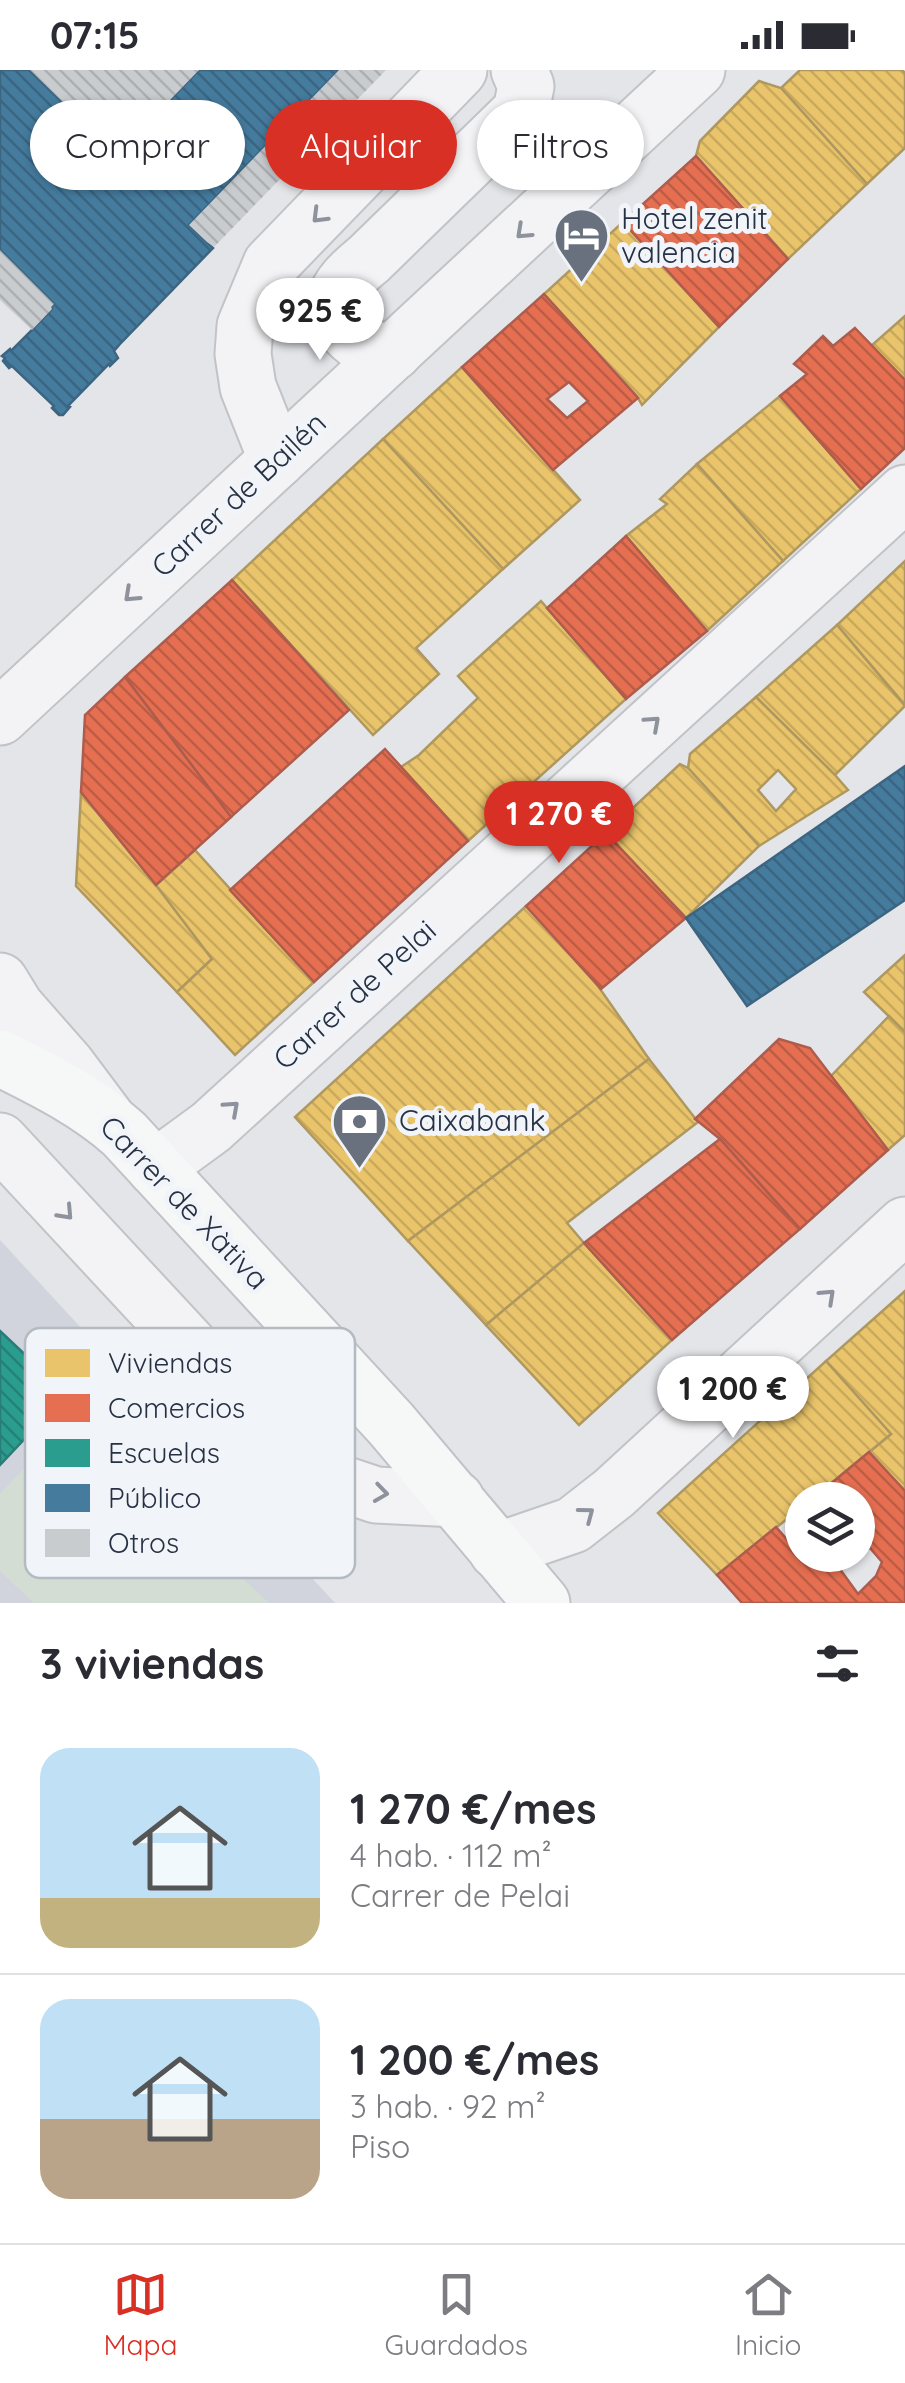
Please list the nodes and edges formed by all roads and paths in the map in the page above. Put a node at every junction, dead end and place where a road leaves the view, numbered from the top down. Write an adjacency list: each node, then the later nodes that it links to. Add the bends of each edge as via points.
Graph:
1 (459, 70): 5 (street, one-way to 5, via 271,264 245,326 243,354 248,387)
2 (519, 70): 4 (street, via 526,86 520,111 347,277 334,302 336,317 360,344)
3 (697, 70): 4 (street, Carrer de Bailén, one-way to 4)
4 (394, 352): 5 (street, Carrer de Bailén)
5 (277, 460): 7 (street, Carrer de Bailén, one-way to 7)
6 (905, 493): 12 (street, Carrer de Pelai, one-way to 6, via 211,1127)
7 (0, 717)
8 (0, 981): 10 (street)
9 (0, 1058): 10 (main road, Carrer de Xàtiva)
10 (108, 1120): 12 (main road, Carrer de Xàtiva)
11 (0, 1141): 14 (street, one-way to 14)
12 (155, 1168): 15 (main road, Carrer de Xàtiva)
13 (905, 1225): 19 (street, one-way to 13, via 573,1525)
14 (174, 1328)
15 (303, 1328)
16 (355, 1384): 18 (main road, Carrer de Xàtiva)
17 (355, 1487): 18 (street, one-way to 18)
18 (456, 1499): 19 (main road, Carrer de Xàtiva)
19 (518, 1586)

